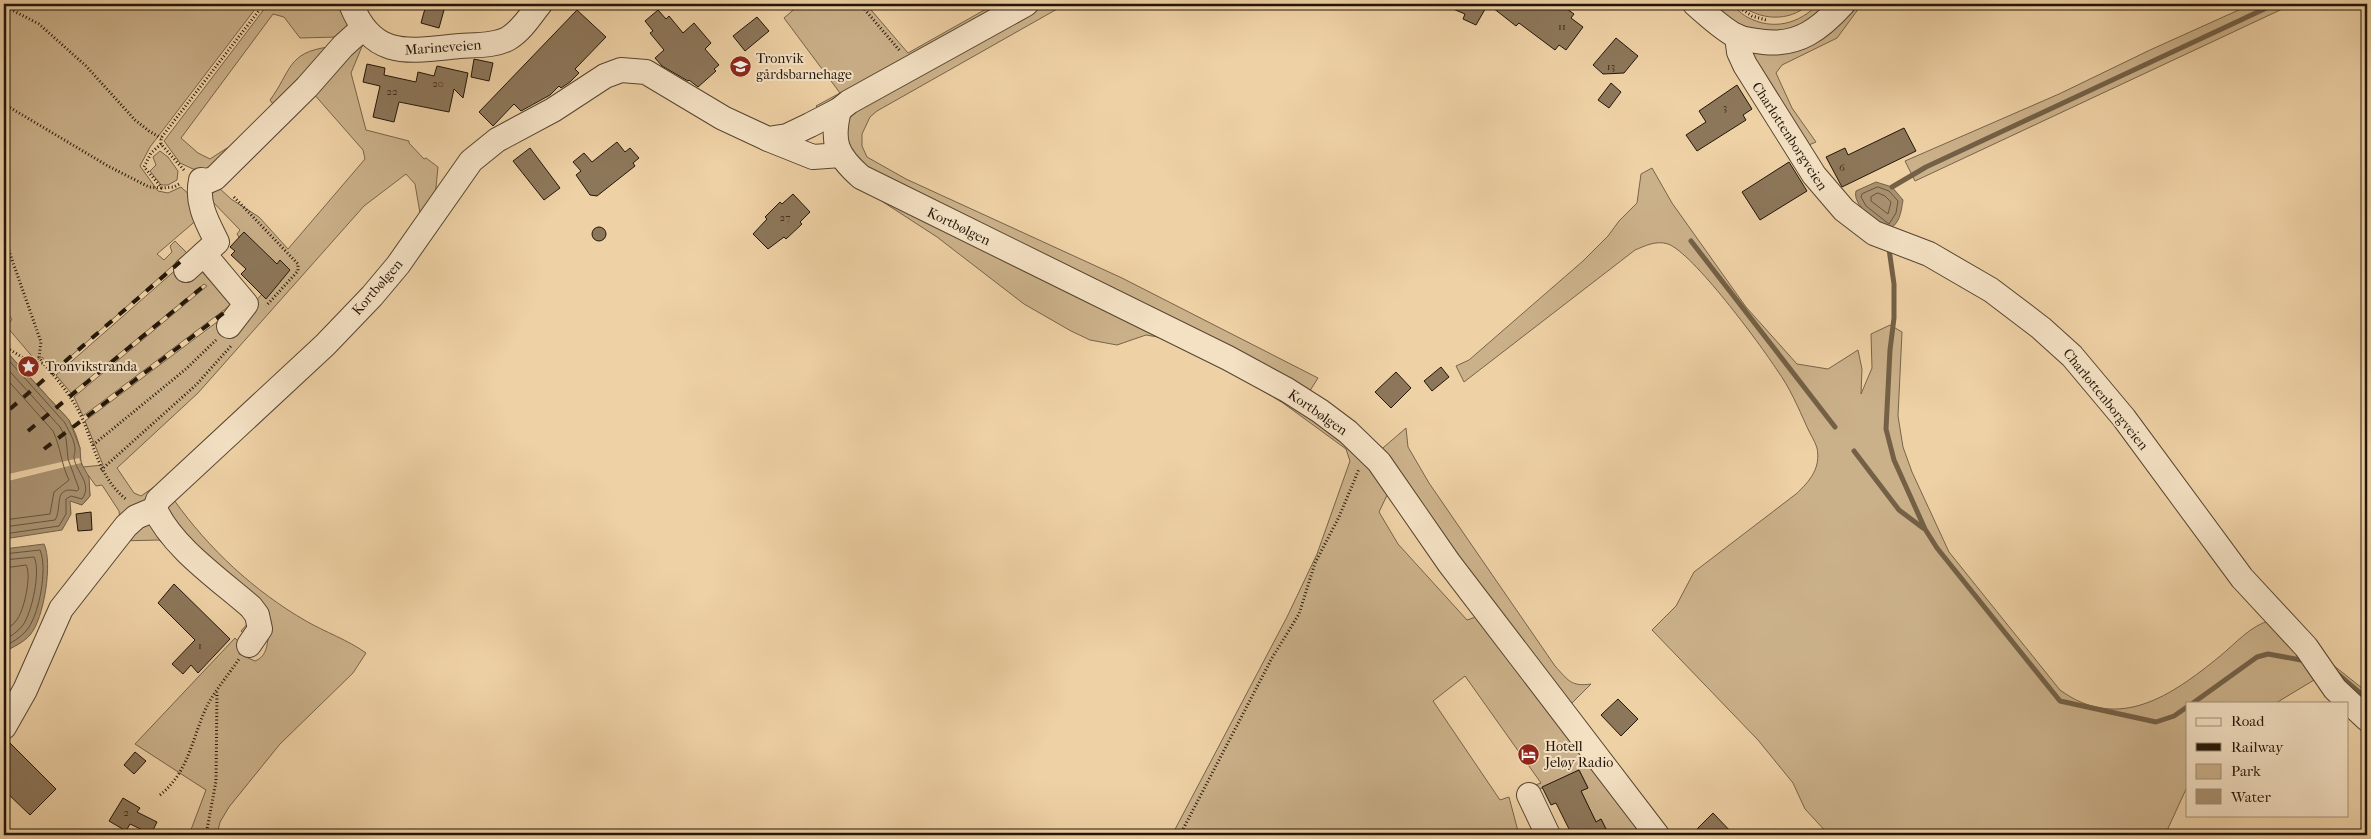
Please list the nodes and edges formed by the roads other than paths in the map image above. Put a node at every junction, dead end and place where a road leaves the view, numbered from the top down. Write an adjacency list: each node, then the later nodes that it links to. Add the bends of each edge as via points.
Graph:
1 (351, 4): 6 (street, Marineveien)
2 (540, 4): 6 (street, Marineveien, via 508,40 487,44 399,50 382,44)
3 (1026, 4): 8 (street)
4 (1695, 4): 7 (street)
5 (1843, 4): 7 (street, via 1826,22 1800,38 1770,43)
6 (363, 28): 11 (street, via 206,180 199,191 203,214 216,242)
7 (1737, 36): 16 (street, Charlottenborgveien, via 1745,65 1830,195 1874,233 1929,254 1991,290 2072,356 2124,418 2242,578 2306,647 2335,688)
8 (839, 110): 9 (street, via 787,136); 10 (street, Kortbølgen, via 834,131)
9 (768, 138): 10 (street, Kortbølgen, via 814,157); 14 (street, Kortbølgen, via 723,118 660,78 630,69 605,76 553,110 497,140 461,173 398,265 372,296 306,363 158,500)
10 (841, 155): 20 (street, Kortbølgen, via 861,177 1220,354 1287,390 1348,432 1379,462 1472,595)
11 (204, 254): 12 (street); 13 (street, via 246,304)
12 (186, 270)
13 (229, 326)
14 (154, 509): 15 (street, via 169,532 257,615 260,629); 17 (street, via 136,517 126,526 67,599)
15 (249, 645)
16 (2367, 719)
17 (4, 727)
18 (1529, 795): 19 (street)
19 (1548, 835)
20 (1657, 835)

